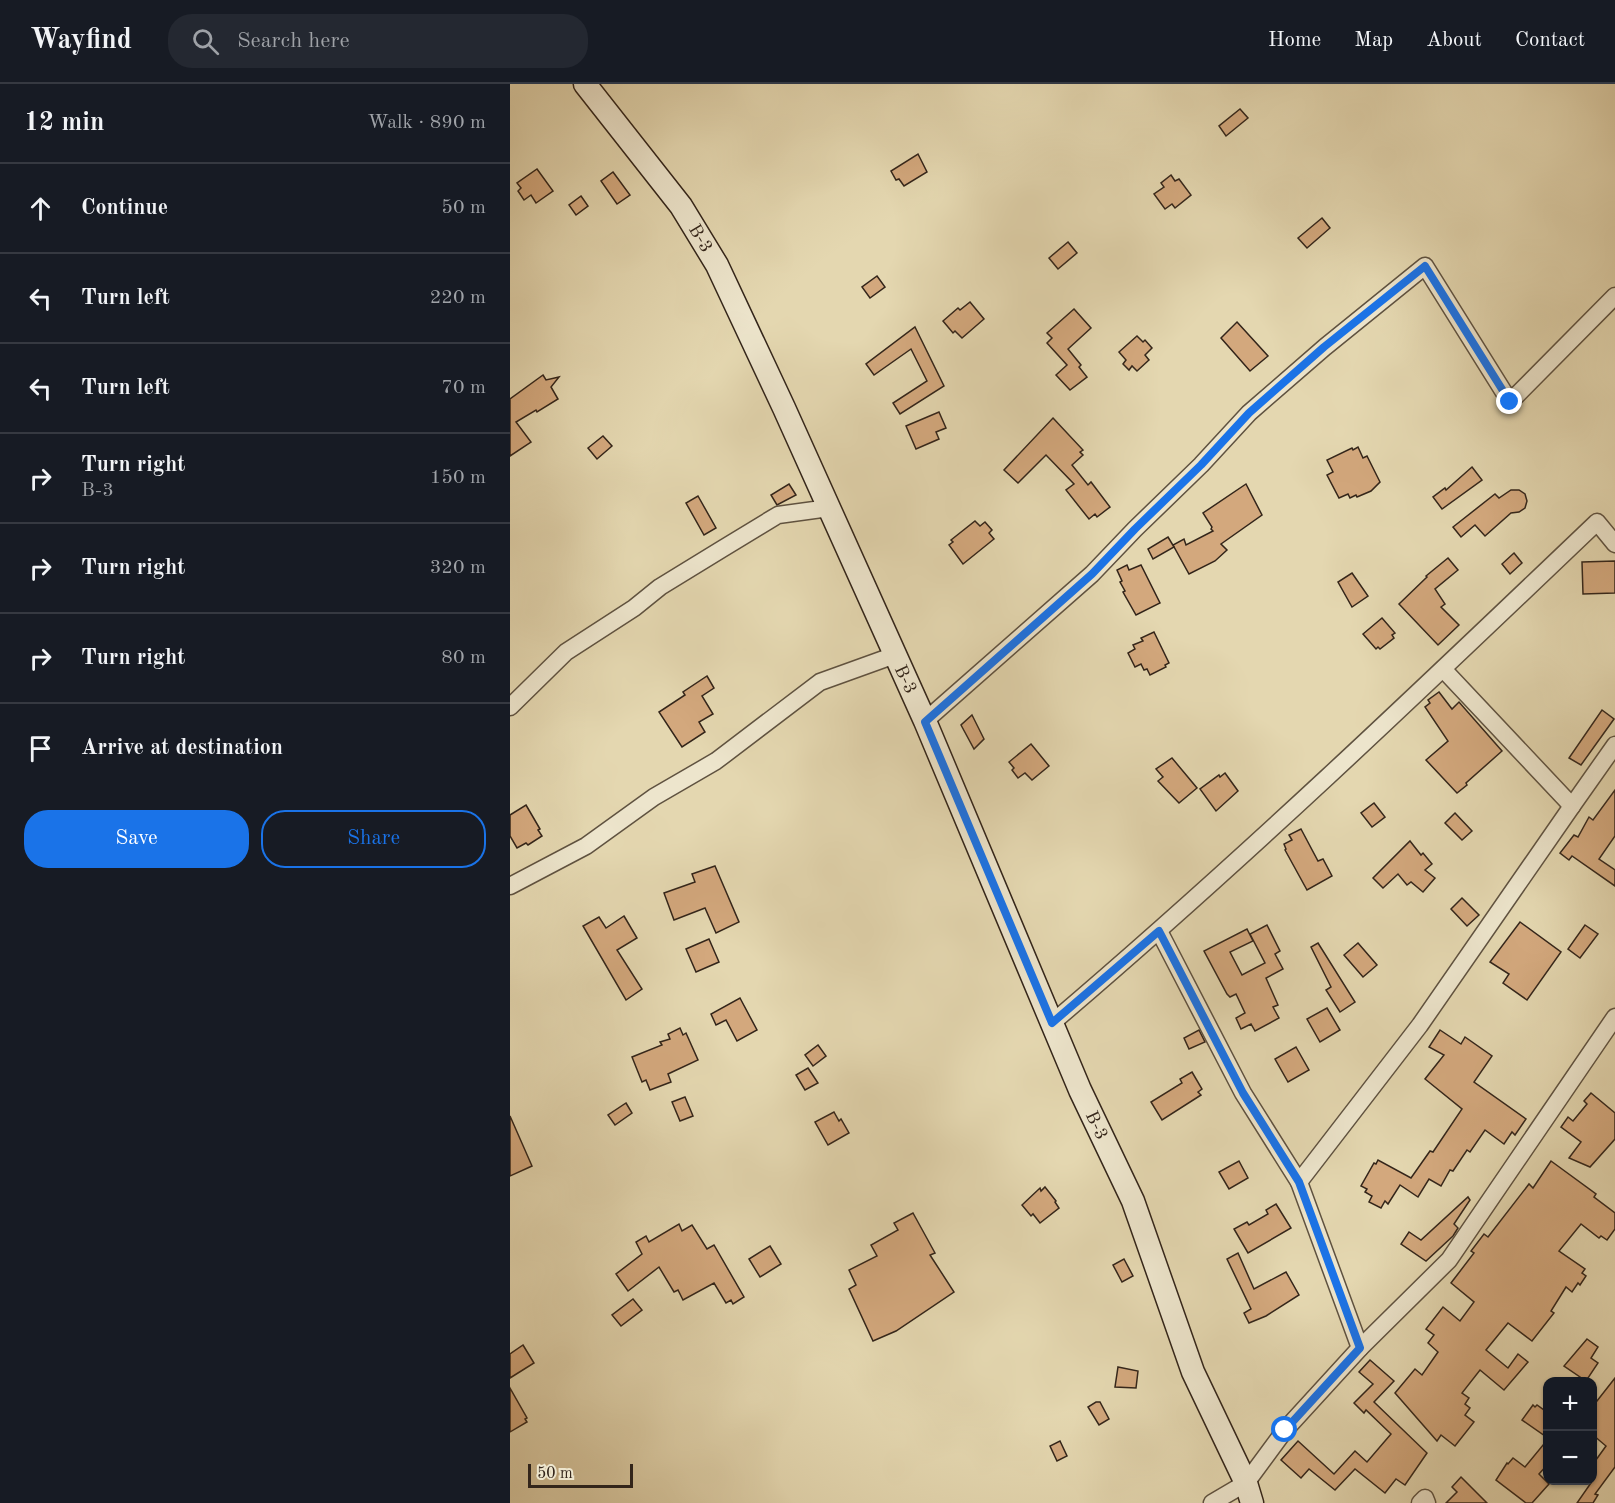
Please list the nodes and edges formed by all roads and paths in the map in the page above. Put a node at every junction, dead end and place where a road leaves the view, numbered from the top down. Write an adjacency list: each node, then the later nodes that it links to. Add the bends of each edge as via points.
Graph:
1 (585, 84): 3 (main road, B-3, via 681,206 717,265)
2 (1615, 296): 8 (street, via 1510,402 1425,266 1249,413 1092,574)
3 (829, 508): 5 (main road, B-3); 7 (street, via 778,515 695,565 566,652)
4 (1615, 544): 6 (street, via 1597,522)
5 (895, 655): 8 (main road, B-3); 11 (street, via 819,682 716,761 654,797 586,846)
6 (1443, 669): 10 (street); 12 (street)
7 (510, 707)
8 (925, 722): 14 (main road, B-3)
9 (1615, 745): 10 (street)
10 (1572, 806): 15 (street, via 1420,1025)
11 (510, 886)
12 (1159, 931): 14 (street); 15 (street, via 1243,1093)
13 (1615, 1017): 16 (street, via 1449,1260)
14 (1052, 1023): 17 (main road, B-3, via 1133,1201 1193,1372)
15 (1299, 1182): 16 (street)
16 (1360, 1348): 17 (street, via 1285,1430)
17 (1249, 1493): 18 (street)
18 (1212, 1503)
19 (1420, 1503): 20 (street, via 1425,1498)
20 (1427, 1503)

